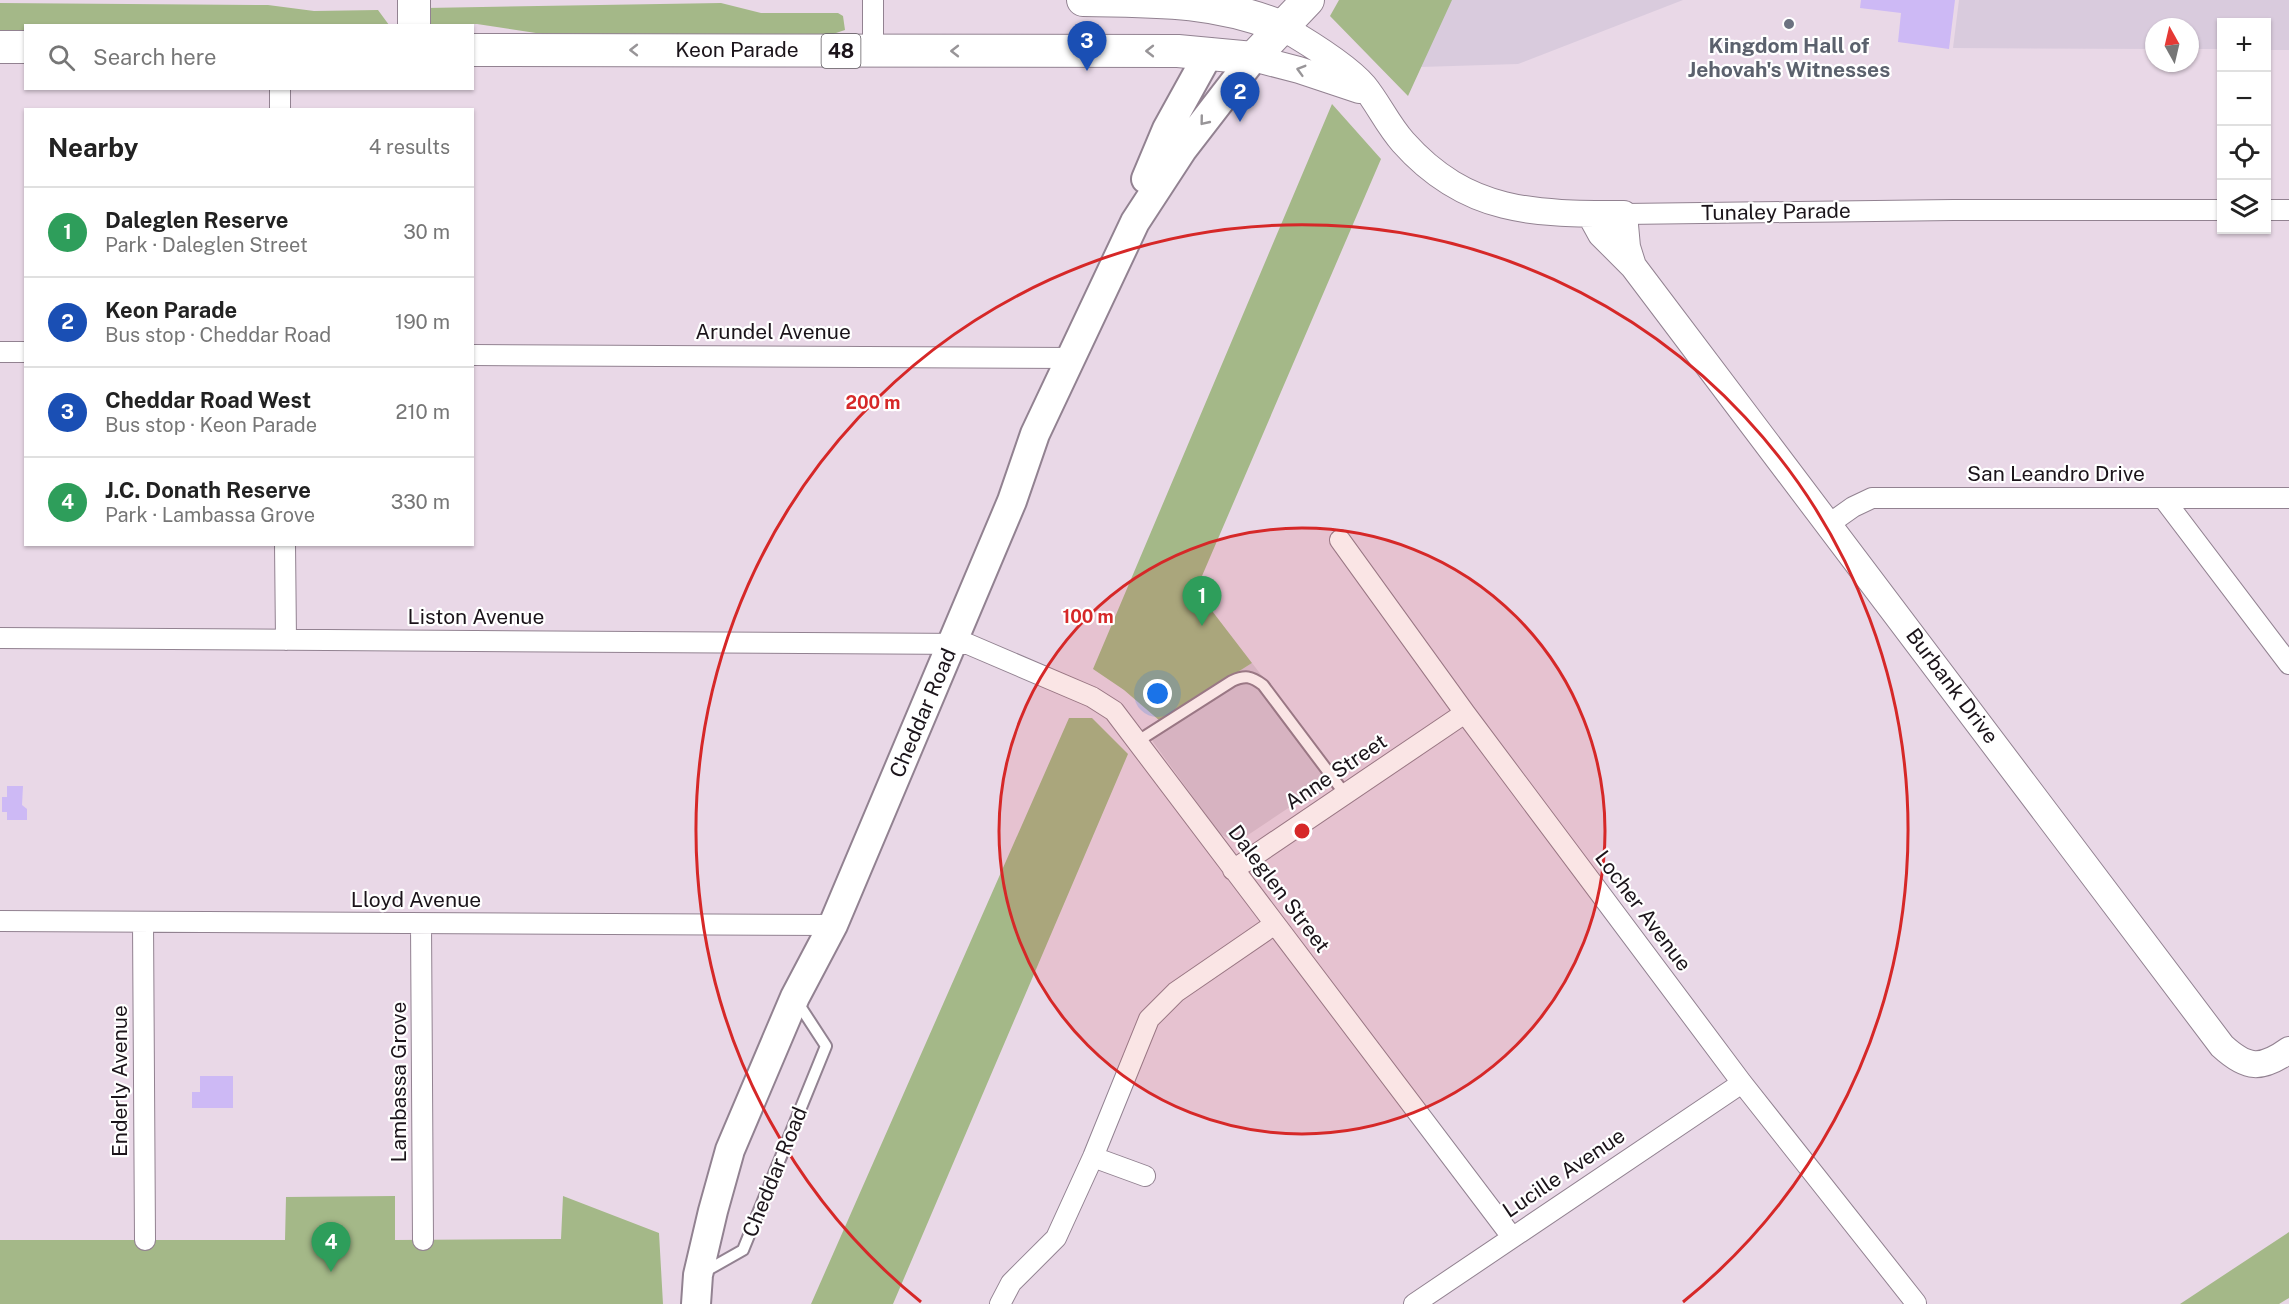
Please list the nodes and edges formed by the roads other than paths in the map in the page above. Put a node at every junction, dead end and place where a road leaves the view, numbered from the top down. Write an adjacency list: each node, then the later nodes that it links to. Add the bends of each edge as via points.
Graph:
1 (414, 0): 6 (main road)
2 (873, 0): 11 (street)
3 (1083, 0): 5 (main road)
4 (1308, 0): 7 (main road)
5 (1249, 5): 7 (main road); 12 (main road)
6 (414, 24)
7 (1282, 27): 13 (main road); 15 (street, Tunaley Parade, via 1348,71)
8 (0, 47): 9 (main road)
9 (24, 47)
10 (474, 50): 11 (main road, Keon Parade / 48, one-way to 10)
11 (873, 51): 12 (main road, Keon Parade / 48, one-way to 11)
12 (1209, 53): 13 (main road, Keon Parade / 48); 22 (main road, Cheddar Road, via 1167,129)
13 (1252, 58): 15 (street, one-way to 13, via 1343,83); 22 (main road, Cheddar Road, one-way to 22, via 1176,158)
14 (280, 90): 16 (street)
15 (1374, 100): 20 (street, Tunaley Parade, via 1388,124 1418,158 1458,187 1523,210)
16 (280, 108)
17 (2217, 210): 21 (street, Tunaley Parade)
18 (2271, 210): 19 (street)
19 (2289, 210)
20 (1590, 214): 21 (street, Tunaley Parade); 23 (street, Burbank Drive, via 1601,234)
21 (1624, 214): 23 (street, Burbank Drive)
22 (1135, 222): 27 (main road, Cheddar Road)
23 (1633, 266): 30 (street, Burbank Drive)
24 (0, 352): 25 (street)
25 (24, 352)
26 (474, 355): 27 (street, Arundel Avenue)
27 (1073, 358): 35 (main road, Cheddar Road, via 1050,440 1012,501)
28 (2163, 498): 29 (street, San Leandro Drive); 30 (street, San Leandro Drive, via 1872,498); 36 (street)
29 (2289, 498)
30 (1829, 524): 47 (street, Burbank Drive, via 2222,1046 2238,1061 2255,1065 2273,1061)
31 (1340, 540): 37 (street, Locher Avenue)
32 (285, 546): 34 (street)
33 (0, 638): 34 (street, Liston Avenue)
34 (286, 640): 35 (street, Liston Avenue)
35 (952, 644): 38 (street, Daleglen Street, via 968,644 1092,697 1114,711); 45 (main road, Cheddar Road)
36 (2289, 664)
37 (1465, 713): 39 (street, Anne Street); 48 (street, Locher Avenue)
38 (1138, 741): 39 (lane, via 1232,681 1252,677 1263,685); 40 (street, Daleglen Street)
39 (1345, 795): 40 (street, Anne Street)
40 (1233, 870): 44 (street, Daleglen Street)
41 (0, 921): 42 (street, Lloyd Avenue)
42 (143, 922): 43 (street, Lloyd Avenue); 52 (street, Enderly Avenue)
43 (421, 924): 45 (street, Lloyd Avenue); 53 (street, Lambassa Grove)
44 (1275, 924): 49 (street, via 1176,992 1149,1019); 51 (street, Daleglen Street)
45 (833, 925): 46 (main road, Cheddar Road)
46 (801, 1007): 54 (main road, Cheddar Road, via 730,1150); 54 (lane, Cheddar Road, via 826,1046 743,1250)
47 (2289, 1050)
48 (1742, 1083): 51 (street, Lucille Avenue); 58 (street, Locher Avenue)
49 (1093, 1157): 50 (street); 56 (street, via 1056,1238 1011,1283)
50 (1145, 1176)
51 (1512, 1237): 57 (street, Lucille Avenue)
52 (146, 1240)
53 (423, 1240)
54 (698, 1275): 55 (main road, Cheddar Road)
55 (696, 1304)
56 (1000, 1304)
57 (1414, 1304)
58 (1914, 1304)

